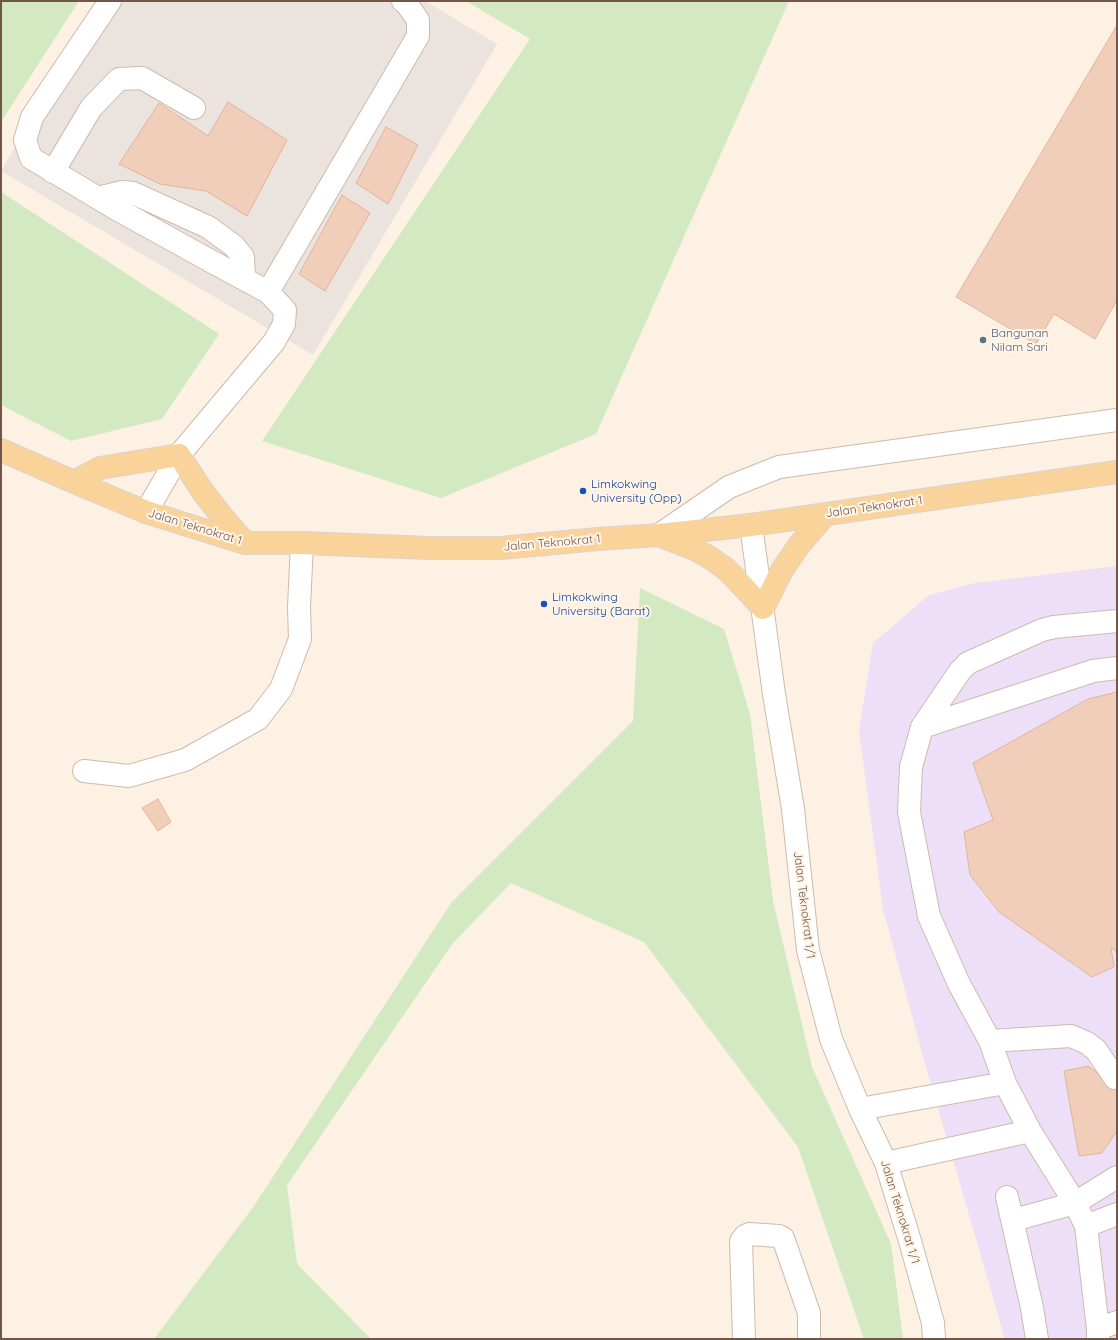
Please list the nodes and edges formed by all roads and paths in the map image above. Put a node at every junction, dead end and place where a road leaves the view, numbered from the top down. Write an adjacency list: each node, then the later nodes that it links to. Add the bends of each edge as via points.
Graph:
1 (110, 1): 4 (street, via 32,118 25,140 31,158)
2 (403, 1): 7 (street, via 418,20 418,36)
3 (194, 108): 4 (street, via 142,78 119,79 91,108)
4 (53, 172): 5 (street)
5 (98, 198): 6 (street); 6 (street, via 122,192 133,193 208,228 234,246 243,258)
6 (244, 278): 7 (street)
7 (268, 292): 10 (street, via 285,310 284,324 274,342)
8 (1117, 420): 16 (street, via 779,467 729,487)
9 (1, 450): 12 (main road, Jalan Teknokrat 1)
10 (179, 455): 12 (main road, via 100,468); 13 (street); 17 (main road, via 203,492)
11 (1117, 472): 14 (main road, Jalan Teknokrat 1)
12 (74, 482): 13 (main road, Jalan Teknokrat 1)
13 (146, 512): 17 (main road, Jalan Teknokrat 1)
14 (826, 514): 15 (main road, Jalan Teknokrat 1); 19 (main road, via 782,570)
15 (752, 525): 16 (main road, Jalan Teknokrat 1); 19 (street, Jalan Teknokrat 1/1)
16 (659, 535): 18 (main road, Jalan Teknokrat 1, via 501,548); 19 (main road, via 692,548 726,569)
17 (245, 543): 18 (main road, Jalan Teknokrat 1)
18 (302, 543): 23 (street, via 300,639 281,689 258,719 185,760 129,776)
19 (763, 608): 27 (street, Jalan Teknokrat 1/1, via 792,809 808,950 831,1039)
20 (1117, 621): 22 (street, via 1042,630 968,663)
21 (1117, 668): 22 (street, via 1093,671)
22 (922, 727): 24 (street, via 911,767 909,812 929,916 959,984)
23 (84, 772)
24 (990, 1041): 25 (street, via 1071,1036 1087,1042 1096,1050); 26 (street)
25 (1115, 1078)
26 (1005, 1083): 27 (street); 28 (street)
27 (860, 1109): 29 (street, Jalan Teknokrat 1/1)
28 (1030, 1131): 29 (street); 32 (street)
29 (886, 1163): 39 (street, Jalan Teknokrat 1/1, via 916,1264)
30 (1117, 1177): 32 (street)
31 (1007, 1197): 34 (street)
32 (1075, 1203): 34 (street); 35 (street)
33 (1117, 1214): 35 (street)
34 (1014, 1220): 40 (street)
35 (1086, 1226): 36 (street)
36 (1104, 1330)
37 (744, 1339): 38 (street, via 741,1240 749,1234 783,1238 808,1313)
38 (809, 1339)
39 (934, 1339)
40 (1036, 1339)

